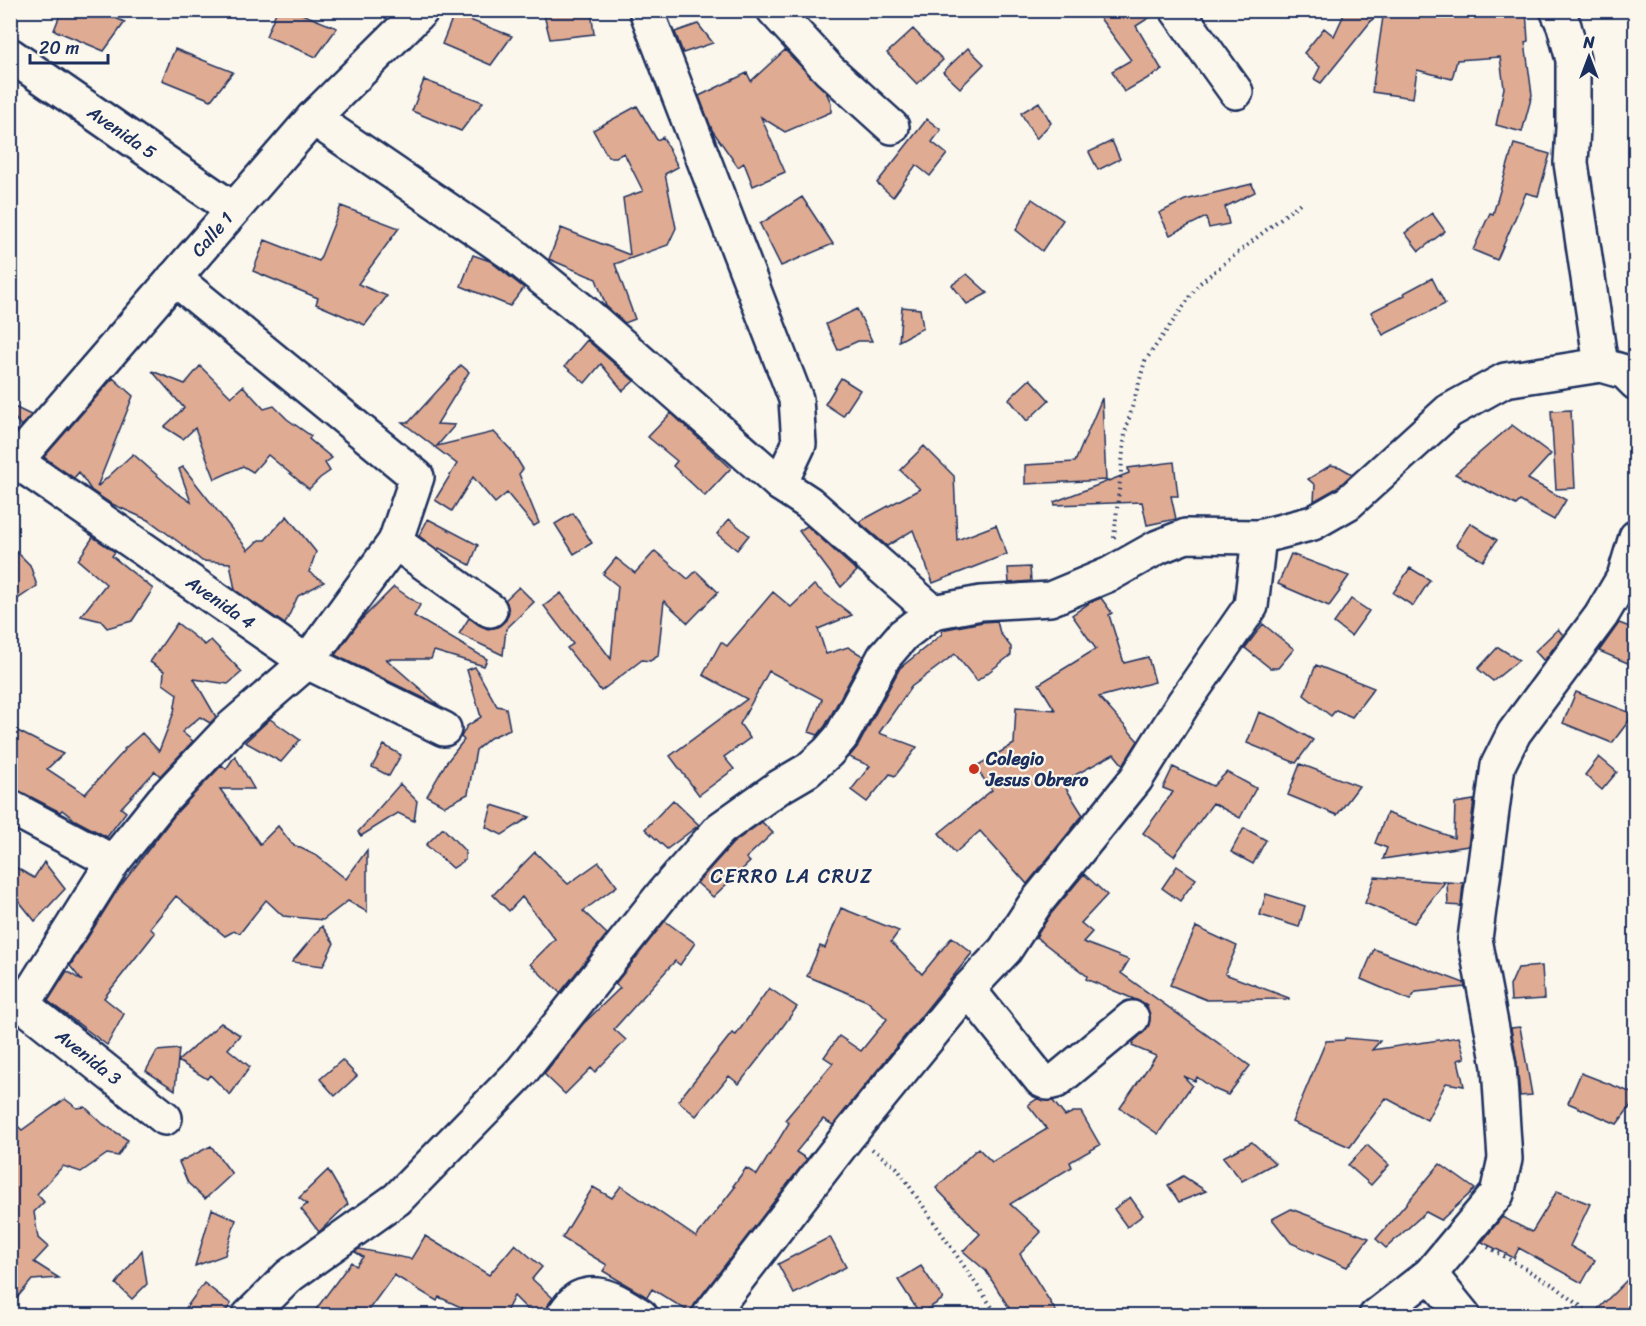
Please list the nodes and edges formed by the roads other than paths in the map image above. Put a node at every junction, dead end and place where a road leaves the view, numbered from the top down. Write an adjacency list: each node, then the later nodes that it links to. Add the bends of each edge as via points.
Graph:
1 (423, 10): 8 (street, Calle 1)
2 (646, 10): 15 (street, via 796,399 799,444)
3 (774, 10): 9 (street, via 829,70)
4 (1177, 10): 7 (street)
5 (1557, 10): 12 (street, via 1573,60 1571,163)
6 (10, 55): 10 (street, Avenida 5)
7 (1236, 92)
8 (313, 118): 10 (street, Calle 1); 15 (street, via 511,253)
9 (892, 127)
10 (233, 209): 11 (street, Calle 1)
11 (174, 278): 14 (street, Calle 1); 18 (street, via 417,477)
12 (1601, 365): 13 (street, via 1625,372); 16 (street, via 1505,380 1449,411 1348,503 1313,523)
13 (1635, 383)
14 (13, 462): 21 (street, Avenida 4)
15 (780, 484): 20 (street, via 809,503)
16 (1259, 537): 20 (street, via 1186,536 1050,599 981,603); 25 (street, via 1251,606 1136,779 1035,904 1005,950)
17 (1635, 537): 29 (street, via 1624,577 1601,616 1514,733 1498,765 1475,939 1499,1066 1505,1159 1497,1194)
18 (395, 542): 19 (street); 21 (street)
19 (490, 610)
20 (933, 612): 30 (street, via 903,635 884,657 842,737 808,770 720,829 666,890 522,1071 397,1198 289,1276)
21 (307, 662): 22 (street, Avenida 4); 24 (street, via 232,726 163,800)
22 (444, 729)
23 (10, 807): 24 (street)
24 (113, 862): 26 (street)
25 (968, 989): 27 (street, via 1041,1080 1048,1083 1056,1081); 33 (street)
26 (17, 1001): 28 (street, Avenida 3)
27 (1132, 1018)
28 (165, 1118)
29 (1430, 1274): 34 (street); 35 (street)
30 (249, 1316)
31 (563, 1316): 32 (street, via 577,1299 589,1295 611,1297)
32 (641, 1316)
33 (709, 1316)
34 (1376, 1316)
35 (1464, 1316)

